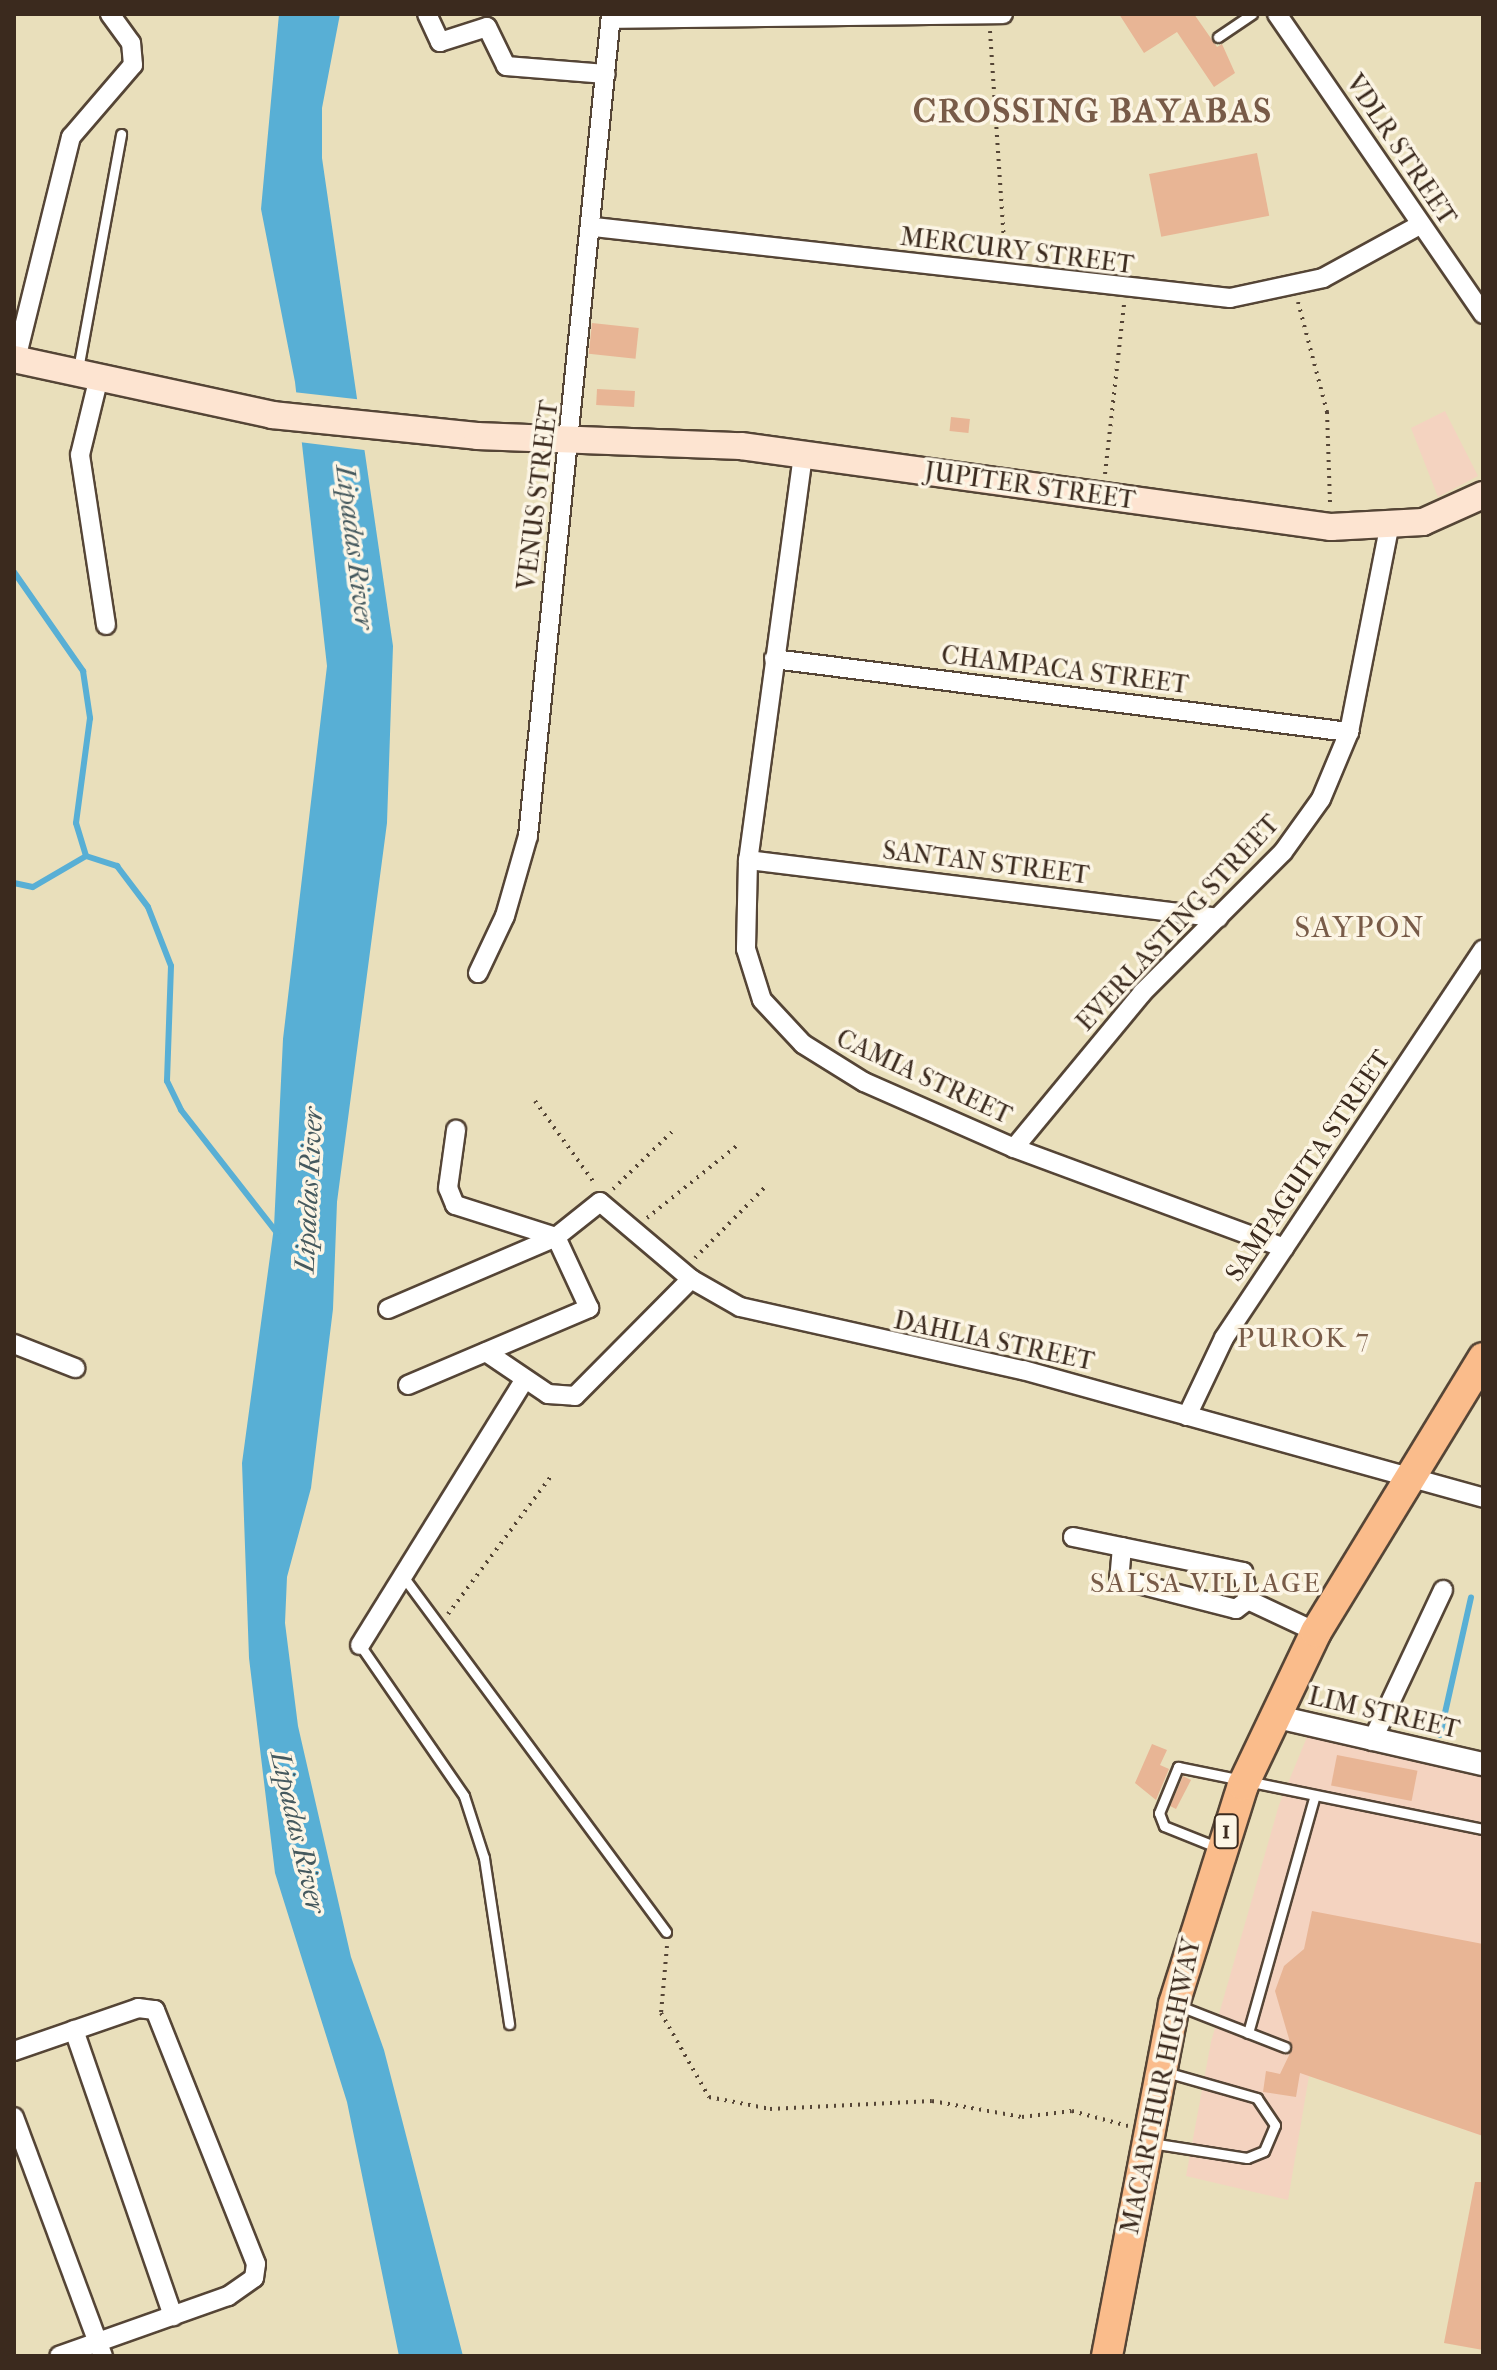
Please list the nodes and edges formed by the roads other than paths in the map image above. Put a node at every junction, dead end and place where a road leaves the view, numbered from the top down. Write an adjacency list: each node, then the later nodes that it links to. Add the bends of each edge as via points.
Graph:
1 (110, 14): 13 (street, via 131,43 133,65 71,137)
2 (427, 14): 8 (street, via 440,42 487,27 506,66)
3 (1252, 14): 7 (lane)
4 (1277, 14): 10 (street, VDLR STREET)
5 (996, 15): 6 (street)
6 (611, 16): 8 (street, VENUS STREET)
7 (1218, 37)
8 (606, 74): 11 (street, VENUS STREET)
9 (121, 134): 14 (lane)
10 (1420, 225): 11 (street, MERCURY STREET, via 1354,265 1293,288 1230,298); 12 (street, VDLR STREET)
11 (594, 227): 15 (street, VENUS STREET)
12 (1483, 314)
13 (15, 359): 14 (main road, JUPITER STREET)
14 (88, 375): 15 (main road, JUPITER STREET, via 272,415 423,432); 19 (street, via 80,455)
15 (571, 438): 16 (main road, JUPITER STREET); 25 (street, VENUS STREET, via 528,836 514,892)
16 (803, 455): 18 (main road, JUPITER STREET, via 1331,527); 20 (street, CAMIA STREET)
17 (1483, 495): 18 (main road, JUPITER STREET)
18 (1389, 528): 21 (street, EVERLASTING STREET)
19 (106, 625)
20 (774, 659): 21 (street, CHAMPACA STREET); 22 (street, CAMIA STREET)
21 (1349, 732): 23 (street, EVERLASTING STREET, via 1302,828)
22 (748, 860): 23 (street, SANTAN STREET); 27 (street, CAMIA STREET, via 751,976 780,1024 827,1062)
23 (1218, 918): 27 (street, EVERLASTING STREET, via 1142,993)
24 (1483, 950): 29 (street, SAMPAGUITA STREET)
25 (478, 973)
26 (456, 1130): 28 (street, via 448,1188 455,1205)
27 (1014, 1148): 29 (street, CAMIA STREET)
28 (556, 1237): 30 (street, DAHLIA STREET, via 600,1202); 31 (street); 33 (street, via 589,1308)
29 (1284, 1248): 38 (street, SAMPAGUITA STREET, via 1224,1338)
30 (687, 1275): 36 (street, via 588,1390 561,1398); 38 (street, DAHLIA STREET, via 717,1298 771,1316 1023,1370)
31 (388, 1309)
32 (14, 1344): 35 (street)
33 (486, 1352): 36 (street); 37 (street)
34 (1483, 1358): 39 (highway, MACARTHUR HIGHWAY / 1)
35 (75, 1368)
36 (524, 1380): 43 (street)
37 (408, 1385)
38 (1187, 1416): 39 (street, DAHLIA STREET)
39 (1404, 1479): 40 (street, DAHLIA STREET); 46 (highway, MACARTHUR HIGHWAY / 1)
40 (1483, 1498)
41 (1073, 1537): 42 (street)
42 (1122, 1547): 45 (street, via 1243,1572); 45 (street, via 1119,1579 1236,1609)
43 (402, 1575): 47 (street); 55 (lane)
44 (1443, 1590): 49 (street)
45 (1248, 1600): 46 (street)
46 (1316, 1632): 48 (highway, MACARTHUR HIGHWAY / 1)
47 (360, 1645): 57 (lane, via 464,1796 484,1858)
48 (1273, 1716): 49 (street, LIM STREET); 51 (highway, MACARTHUR HIGHWAY / 1)
49 (1372, 1741): 50 (street, LIM STREET)
50 (1483, 1764)
51 (1243, 1785): 52 (lane); 54 (highway, MACARTHUR HIGHWAY / 1); 54 (lane, via 1190,1764 1178,1767 1159,1813 1164,1826)
52 (1314, 1798): 53 (lane); 59 (lane)
53 (1483, 1829)
54 (1220, 1848): 56 (highway, MACARTHUR HIGHWAY / 1)
55 (666, 1932)
56 (1174, 2004): 59 (lane); 62 (highway, MACARTHUR HIGHWAY / 1)
57 (509, 2024)
58 (74, 2030): 61 (street); 65 (street); 65 (street, via 138,2008 155,2010 253,2250 254,2278 244,2289)
59 (1248, 2033): 60 (lane)
60 (1285, 2047)
61 (14, 2051)
62 (1161, 2071): 64 (highway, MACARTHUR HIGHWAY / 1); 64 (lane, via 1257,2098 1275,2125 1264,2151 1247,2158)
63 (14, 2117): 66 (street)
64 (1149, 2137): 68 (highway, MACARTHUR HIGHWAY / 1)
65 (173, 2316): 66 (street)
66 (100, 2349): 67 (street)
67 (59, 2356)
68 (1107, 2356)

